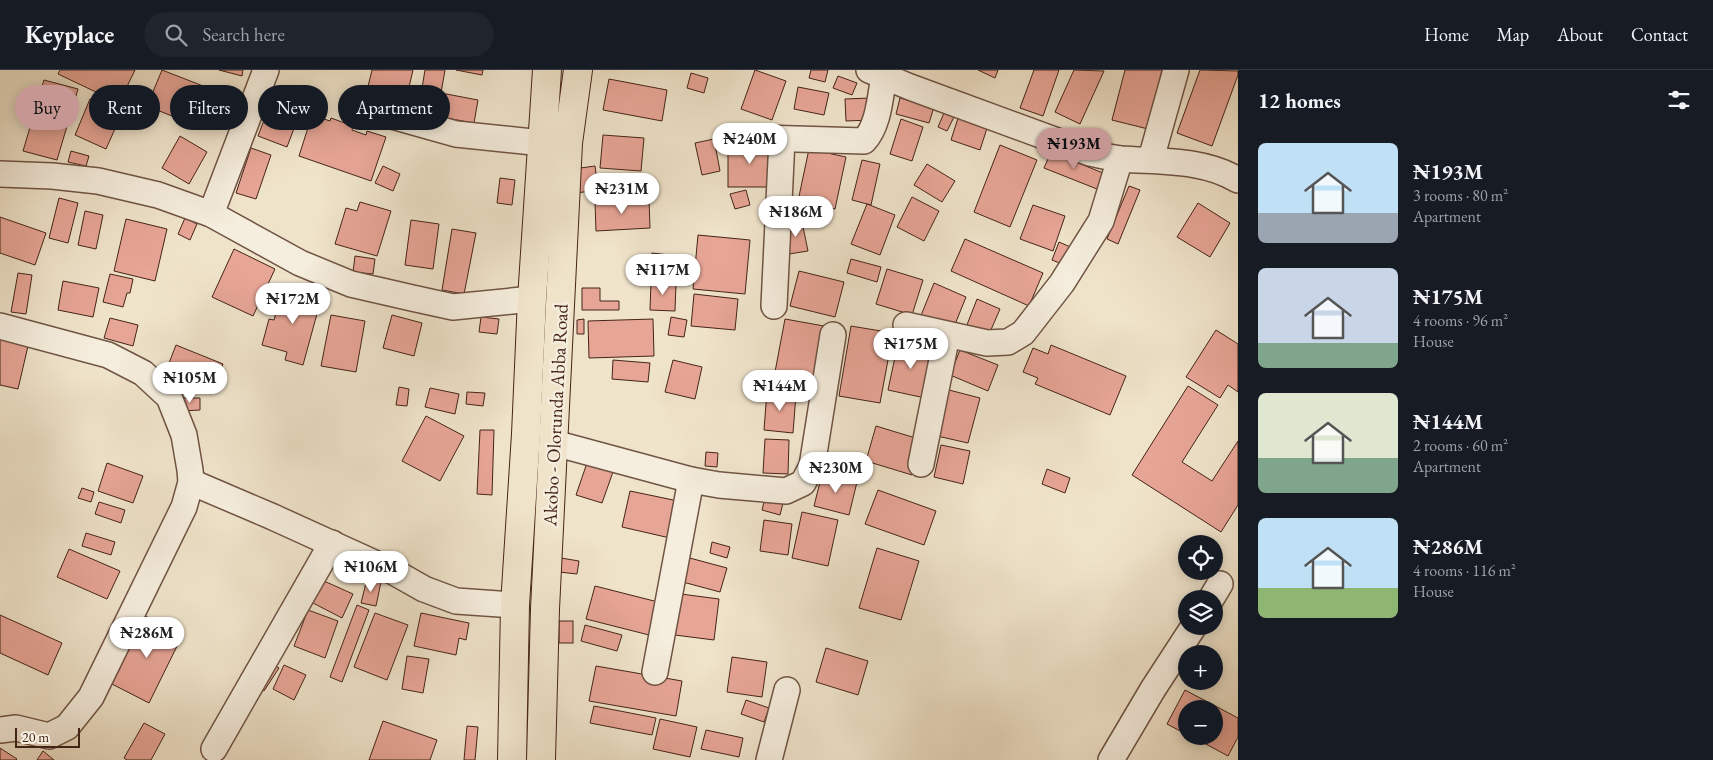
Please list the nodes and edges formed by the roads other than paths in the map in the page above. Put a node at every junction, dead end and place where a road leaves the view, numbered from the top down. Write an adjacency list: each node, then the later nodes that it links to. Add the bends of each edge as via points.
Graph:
1 (266, 70): 14 (street)
2 (547, 70): 9 (main road, Akobo - Olorunda Abba Road)
3 (578, 70): 21 (main road, Akobo - Olorunda Abba Road, via 568,143)
4 (1176, 70): 11 (street)
5 (877, 73): 8 (street, via 874,123 864,141); 10 (street, via 1090,153)
6 (442, 130): 9 (street)
7 (731, 137): 8 (street)
8 (782, 139): 16 (street)
9 (542, 143): 15 (main road, Akobo - Olorunda Abba Road)
10 (1120, 159): 11 (street); 19 (street, via 1101,221 1062,283 1023,333 1008,342 987,344)
11 (1151, 159): 13 (street, via 1207,166)
12 (0, 174): 14 (street, via 98,181 158,195)
13 (1238, 180)
14 (211, 214): 15 (street, via 300,263 351,284 453,306)
15 (532, 299): 26 (main road, Akobo - Olorunda Abba Road)
16 (774, 306)
17 (0, 326): 24 (street, via 108,355 143,373 170,397 184,435)
18 (906, 326): 19 (street)
19 (947, 334): 22 (street)
20 (833, 335): 23 (street, via 812,466 803,483 786,491)
21 (554, 443): 23 (street); 33 (main road, Akobo - Olorunda Abba Road)
22 (921, 464)
23 (691, 480): 28 (street)
24 (191, 482): 25 (street); 30 (street, via 184,507 91,698 67,727 48,736 16,728)
25 (332, 544): 26 (street, via 456,601); 31 (street)
26 (515, 604): 32 (main road, Akobo - Olorunda Abba Road)
27 (1188, 635): 35 (street)
28 (655, 672)
29 (787, 690): 34 (street)
30 (0, 730)
31 (214, 749)
32 (512, 760)
33 (541, 760)
34 (769, 760)
35 (1111, 760)

